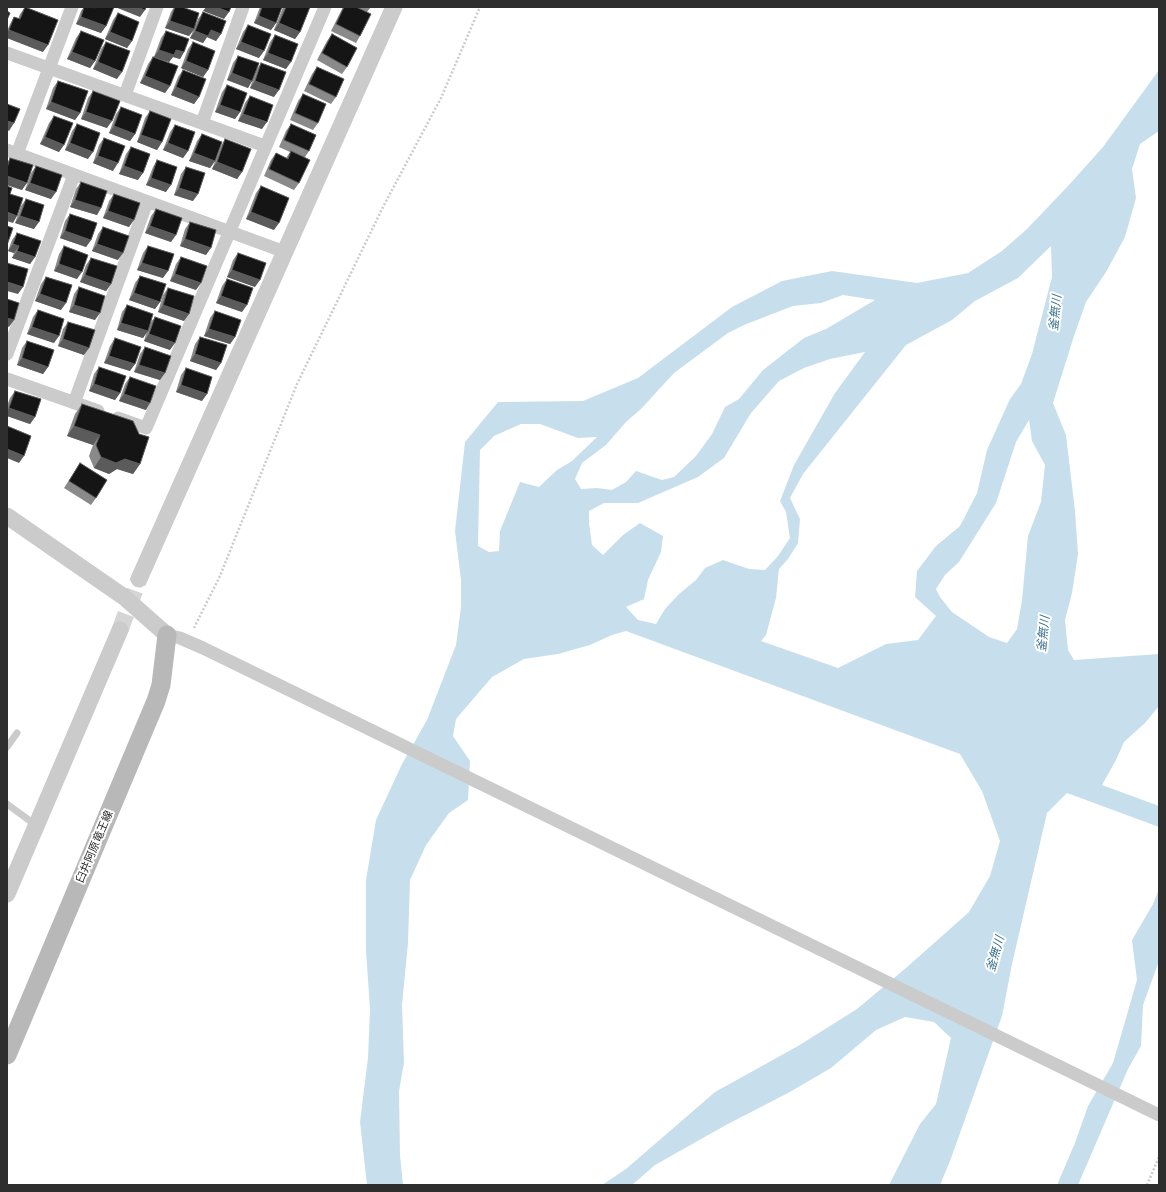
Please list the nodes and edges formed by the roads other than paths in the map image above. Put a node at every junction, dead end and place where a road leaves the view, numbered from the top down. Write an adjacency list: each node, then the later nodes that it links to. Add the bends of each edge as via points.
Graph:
1 (72, 7): 7 (street)
2 (158, 7): 8 (street)
3 (243, 7): 9 (street)
4 (325, 7): 10 (street)
5 (394, 7): 15 (street)
6 (7, 53): 7 (street)
7 (50, 68): 8 (street); 11 (street)
8 (125, 95): 9 (street)
9 (202, 124): 10 (street)
10 (265, 146): 14 (street)
11 (12, 152): 12 (street)
12 (74, 175): 13 (street); 16 (street)
13 (147, 202): 14 (street); 18 (street)
14 (230, 232): 15 (street); 18 (street, via 146,428)
15 (285, 252): 20 (street)
16 (7, 354)
17 (7, 379): 18 (street)
18 (74, 402)
19 (7, 516): 22 (street, via 124,597)
20 (139, 579)
21 (120, 630): 26 (street)
22 (167, 635): 28 (main road, 臼井阿原竜王線, via 161,685 156,701); 29 (street, via 201,647)
23 (17, 733): 24 (lane)
24 (7, 747)
25 (7, 804): 26 (lane)
26 (37, 826): 27 (street)
27 (7, 894)
28 (7, 1055)
29 (1159, 1115)

